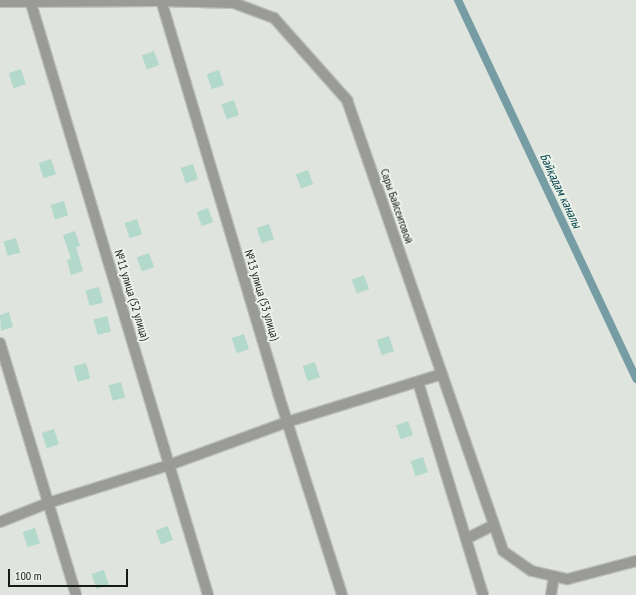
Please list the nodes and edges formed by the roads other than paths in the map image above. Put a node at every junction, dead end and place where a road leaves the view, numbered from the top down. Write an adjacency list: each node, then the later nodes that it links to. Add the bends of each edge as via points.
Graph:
1 (161, 0): 2 (street, Сары Байсеитовой); 4 (street, Сары Байсеитовой); 8 (street, №13 улица (53 улица))
2 (30, 1): 3 (street, Сары Байсеитовой); 9 (street, №11 улица (52 улица))
3 (0, 2)
4 (237, 2): 6 (street, Сары Байсеитовой, via 274,18 347,100)
5 (0, 343): 10 (street)
6 (442, 374): 7 (street); 12 (street, Сары Байсеитовой)
7 (418, 382): 8 (street); 13 (street)
8 (288, 422): 9 (street); 18 (street, №13 улица (53 улица))
9 (169, 465): 10 (street); 17 (street, №11 улица (52 улица))
10 (48, 503): 11 (street); 16 (street)
11 (0, 522)
12 (494, 525): 13 (street); 15 (street, Сары Байсеитовой, via 503,551 532,571)
13 (466, 539): 19 (street)
14 (636, 561): 15 (street, Сары Байсеитовой, via 568,579)
15 (554, 576): 20 (street)
16 (76, 595)
17 (208, 595)
18 (342, 595)
19 (483, 595)
20 (551, 595)

